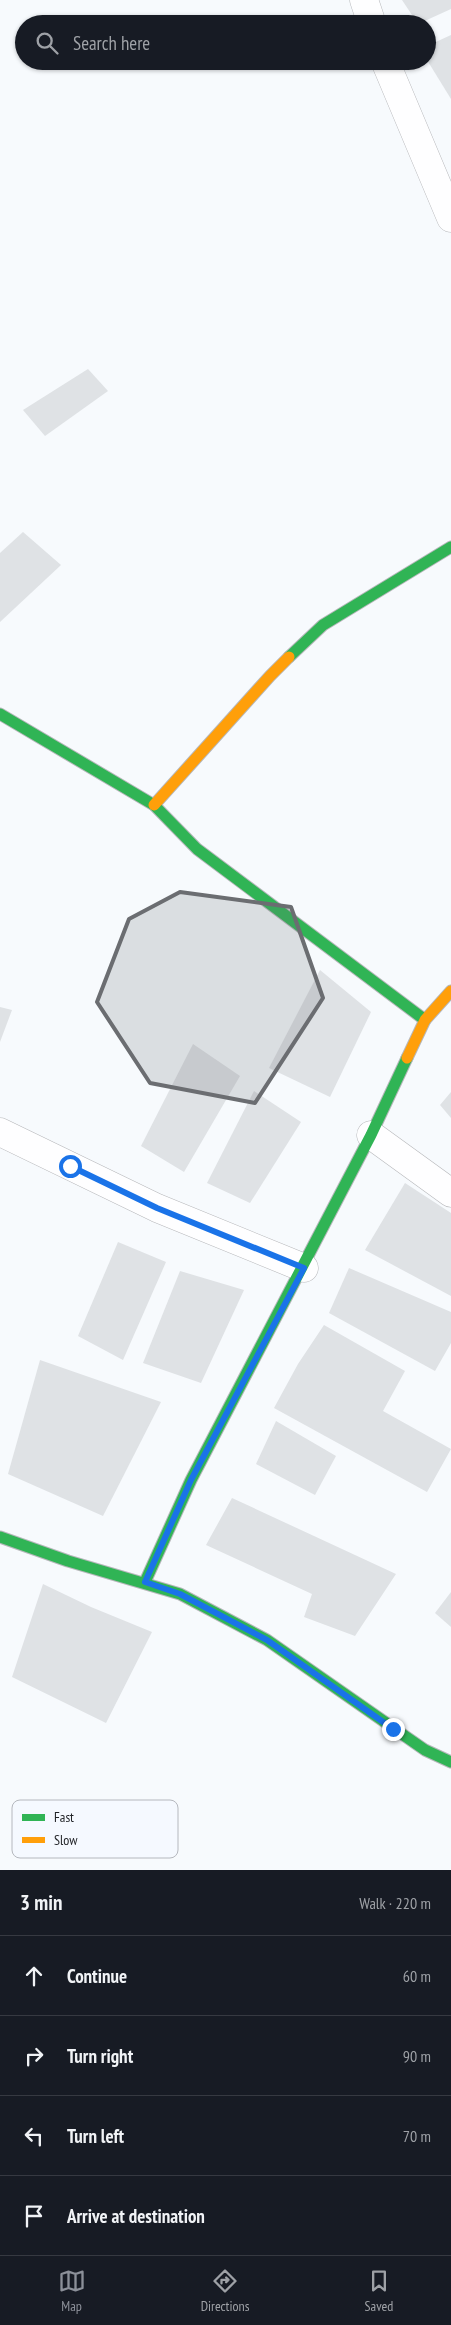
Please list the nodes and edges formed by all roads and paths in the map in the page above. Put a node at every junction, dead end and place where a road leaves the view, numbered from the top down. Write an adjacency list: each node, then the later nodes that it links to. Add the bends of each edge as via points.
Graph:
1 (364, 0): 2 (street)
2 (369, 15)
3 (388, 70): 4 (street)
4 (451, 218)
5 (451, 547): 7 (street, via 323,626 270,676)
6 (0, 714): 7 (street)
7 (154, 805): 9 (street, via 197,849)
8 (451, 991): 9 (street)
9 (426, 1020): 11 (street)
10 (0, 1132): 13 (street, via 157,1208)
11 (371, 1135): 12 (street); 13 (street)
12 (451, 1193)
13 (304, 1268): 15 (street, via 191,1480)
14 (0, 1537): 15 (street, via 68,1561)
15 (145, 1582): 16 (street, via 180,1594 267,1640 426,1750)
16 (451, 1762)

